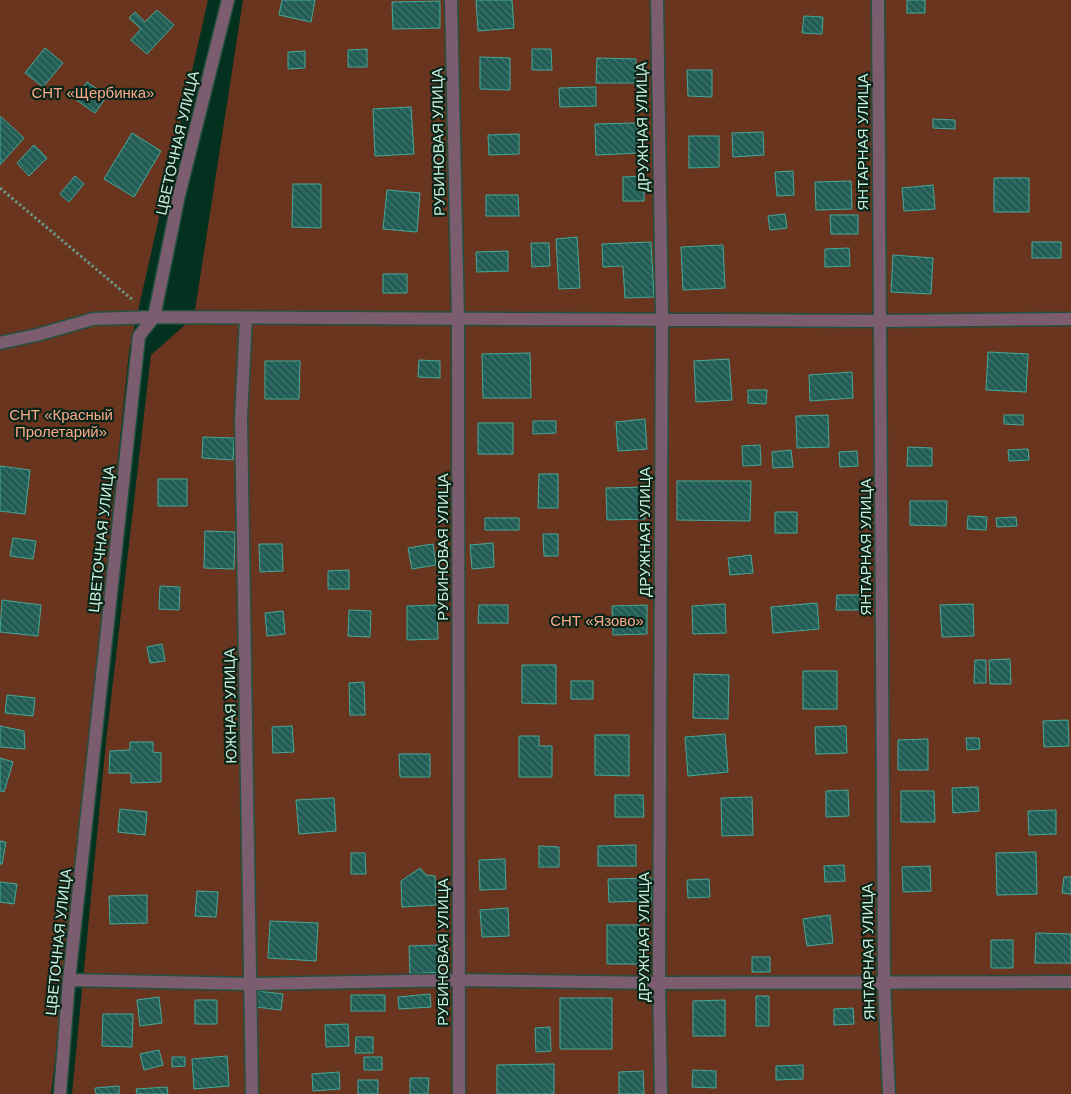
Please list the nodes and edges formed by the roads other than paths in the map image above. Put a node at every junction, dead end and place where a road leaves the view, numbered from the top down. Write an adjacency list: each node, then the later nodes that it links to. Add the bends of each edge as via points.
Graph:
1 (452, 0): 7 (street, РУБИНОВАЯ УЛИЦА)
2 (657, 0): 8 (street, ДРУЖНАЯ УЛИЦА)
3 (878, 0): 10 (street, ЯНТАРНАЯ УЛИЦА)
4 (227, 1): 5 (street, ЦВЕТОЧНАЯ УЛИЦА, via 179,195)
5 (154, 317): 6 (street); 11 (street, via 93,319); 12 (street, ЦВЕТОЧНАЯ УЛИЦА, via 140,336)
6 (246, 318): 7 (street); 17 (street, ЮЖНАЯ УЛИЦА, via 241,418)
7 (458, 318): 8 (street); 13 (street, РУБИНОВАЯ УЛИЦА)
8 (662, 318): 10 (street); 15 (street, ДРУЖНАЯ УЛИЦА)
9 (1071, 319): 10 (street)
10 (880, 320): 16 (street, ЯНТАРНАЯ УЛИЦА)
11 (0, 343)
12 (69, 980): 17 (street); 18 (street, ЦВЕТОЧНАЯ УЛИЦА)
13 (458, 980): 15 (street); 17 (street); 20 (street, РУБИНОВАЯ УЛИЦА)
14 (1071, 982): 16 (street)
15 (659, 983): 16 (street); 21 (street, ДРУЖНАЯ УЛИЦА)
16 (884, 983): 22 (street, ЯНТАРНАЯ УЛИЦА)
17 (251, 984): 19 (street, ЮЖНАЯ УЛИЦА)
18 (60, 1094)
19 (252, 1094)
20 (459, 1094)
21 (661, 1094)
22 (889, 1094)

